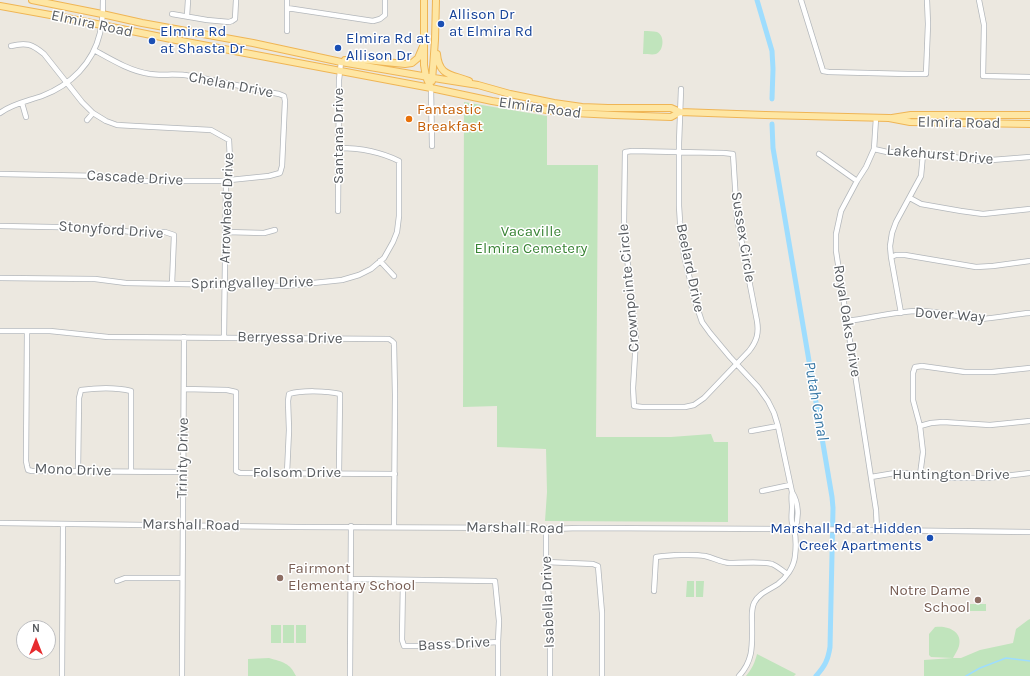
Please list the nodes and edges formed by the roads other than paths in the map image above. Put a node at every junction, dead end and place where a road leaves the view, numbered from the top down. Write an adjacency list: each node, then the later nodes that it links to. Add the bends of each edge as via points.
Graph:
1 (32, 0): 14 (main road, Elmira Road)
2 (103, 0): 14 (street)
3 (188, 0): 16 (street)
4 (236, 0): 16 (street, via 235,19 229,22)
5 (287, 0): 13 (street)
6 (386, 0): 13 (street, via 385,15 380,20 373,21)
7 (424, 0): 20 (main road)
8 (436, 0): 19 (main road)
9 (801, 0): 10 (street, via 823,71 908,74 926,74)
10 (927, 0)
11 (979, 0): 26 (street, via 984,25 983,76)
12 (0, 6): 17 (main road, Elmira Road)
13 (287, 8): 18 (street)
14 (102, 14): 17 (street); 23 (main road, Elmira Road)
15 (172, 14): 16 (street)
16 (187, 16)
17 (101, 26): 22 (street); 24 (main road, Elmira Road)
18 (287, 31)
19 (435, 40): 25 (main road); 28 (main road, via 437,59 441,68 450,75)
20 (424, 44): 23 (main road, via 418,58 412,63); 25 (main road, via 424,65)
21 (11, 46): 27 (street, Arrowhead Drive, via 30,44 38,48)
22 (94, 50): 27 (street, via 84,67); 49 (street, Chelan Drive, via 139,72 188,76 284,96 282,166 280,173)
23 (338, 61): 24 (street, Santana Drive); 25 (main road, Elmira Road)
24 (340, 71): 29 (main road, Elmira Road); 42 (street, Santana Drive)
25 (429, 77): 28 (main road, Elmira Road); 29 (main road)
26 (1030, 77)
27 (67, 83): 31 (street, via 54,91); 34 (street, Arrowhead Drive)
28 (478, 85): 32 (main road, Elmira Road, via 510,94 582,107 671,108)
29 (431, 88): 32 (main road, Elmira Road, via 553,111 671,116); 41 (street)
30 (681, 89): 32 (street, Beelard Drive)
31 (22, 103): 33 (street); 36 (street)
32 (680, 112): 37 (main road, Elmira Road); 44 (street, Beelard Drive)
33 (0, 113)
34 (93, 113): 39 (street); 50 (street, Arrowhead Drive, via 117,125 211,130 229,140)
35 (1030, 115): 38 (main road, Elmira Road, via 911,115)
36 (26, 117)
37 (876, 118): 38 (main road, Elmira Road); 43 (street, Royal Oaks Drive)
38 (889, 118): 40 (main road, Elmira Road, via 910,122)
39 (87, 120)
40 (1030, 124)
41 (432, 146)
42 (339, 148): 54 (street, Santana Drive); 59 (street, Springvalley Drive, via 365,150 399,161 397,232)
43 (874, 149): 46 (street, Lakehurst Drive); 51 (street, Royal Oaks Drive)
44 (680, 152): 72 (street, Beelard Drive, via 679,206 682,238 696,304 702,322); 72 (street, Sussex Circle, via 733,154 737,218 758,329 755,344); 72 (street, Crownpointe Circle, via 625,152 624,233 636,338 634,406 694,405)
45 (819, 154): 51 (street)
46 (923, 154): 47 (street, Lakehurst Drive, via 979,162); 52 (street, via 921,176)
47 (1030, 157)
48 (0, 174): 50 (street, Cascade Drive, via 100,176 137,181)
49 (269, 176): 50 (street, Cascade Drive)
50 (227, 180): 57 (street, Arrowhead Drive)
51 (857, 181): 67 (street, Royal Oaks Drive, via 842,211 836,234 836,251)
52 (910, 198): 53 (street, via 921,204 983,214); 58 (street, via 892,233)
53 (1030, 209)
54 (338, 211)
55 (0, 226): 63 (street, Stonyford Drive, via 104,228 131,232 165,232 174,235)
56 (275, 230): 57 (street, via 264,233)
57 (226, 232): 64 (street, Arrowhead Drive)
58 (891, 257): 60 (street, via 905,255 976,266); 65 (street)
59 (380, 261): 61 (street); 64 (street, Springvalley Drive, via 371,269 342,280 285,286)
60 (1030, 261)
61 (394, 276)
62 (0, 278): 63 (street, Springvalley Drive, via 95,279)
63 (172, 284): 64 (street, Springvalley Drive)
64 (224, 284): 71 (street, Arrowhead Drive)
65 (901, 313): 66 (street, Dover Way, via 938,312 978,319); 67 (street, Dover Way)
66 (1030, 313)
67 (847, 321): 87 (street, Royal Oaks Drive)
68 (0, 331): 69 (street, Berryessa Drive)
69 (28, 331): 70 (street, Berryessa Drive, via 108,337); 79 (street, Mono Drive, via 28,470)
70 (184, 337): 71 (street, Berryessa Drive); 74 (street, Trinity Drive)
71 (224, 337): 85 (street, Berryessa Drive, via 392,341 395,395)
72 (737, 364): 76 (street, Beelard Drive, via 768,401)
73 (1030, 368): 77 (street, via 965,372 915,367 912,400)
74 (184, 389): 81 (street, Trinity Drive); 82 (street, Folsom Drive, via 236,392 236,471)
75 (1030, 421): 77 (street, via 990,425 943,422)
76 (778, 426): 78 (street); 88 (street, Beelard Drive)
77 (920, 426): 86 (street, via 923,452)
78 (751, 432)
79 (78, 471): 80 (street, Mono Drive); 80 (street, via 78,398 81,390 122,389 131,391)
80 (131, 472): 81 (street, Mono Drive)
81 (183, 472): 92 (street, Trinity Drive)
82 (287, 473): 83 (street, Folsom Drive); 83 (street, via 288,401 289,394 295,392 340,394)
83 (339, 473): 85 (street, Folsom Drive)
84 (1030, 473): 86 (street, Huntington Drive, via 988,478)
85 (394, 474): 94 (street, Berryessa Drive)
86 (920, 475): 87 (street, Huntington Drive, via 895,473)
87 (871, 477): 97 (street, Royal Oaks Drive)
88 (790, 485): 89 (street); 96 (street, Beelard Drive)
89 (762, 491)
90 (0, 523): 91 (street, Marshall Road)
91 (63, 524): 92 (street, Marshall Road); 107 (street)
92 (182, 525): 93 (street, Marshall Road); 101 (street, Trinity Drive)
93 (351, 526): 94 (street, Marshall Road); 102 (street)
94 (394, 527): 95 (street, Marshall Road)
95 (546, 529): 96 (street, Marshall Road); 99 (street, Isabella Drive)
96 (794, 529): 97 (street, Marshall Road); 100 (street, Beelard Drive, via 795,557)
97 (877, 530): 98 (street, Marshall Road)
98 (1030, 532)
99 (546, 562): 111 (street, Isabella Drive); 112 (street, via 598,566 602,613)
100 (787, 574): 105 (street, via 772,564 765,563 728,563 696,555 656,556); 113 (street, Beelard Drive, via 779,584 761,594 755,601 752,614 751,654 749,662)
101 (182, 578): 104 (street, via 125,578); 108 (street, Trinity Drive)
102 (351, 579): 103 (street); 109 (street)
103 (403, 580): 106 (street, via 495,581 499,621); 106 (street, Bass Drive, via 404,646)
104 (116, 581)
105 (654, 591)
106 (498, 642): 110 (street)
107 (62, 676)
108 (182, 676)
109 (350, 676)
110 (498, 676)
111 (550, 676)
112 (602, 676)
113 (739, 676)

